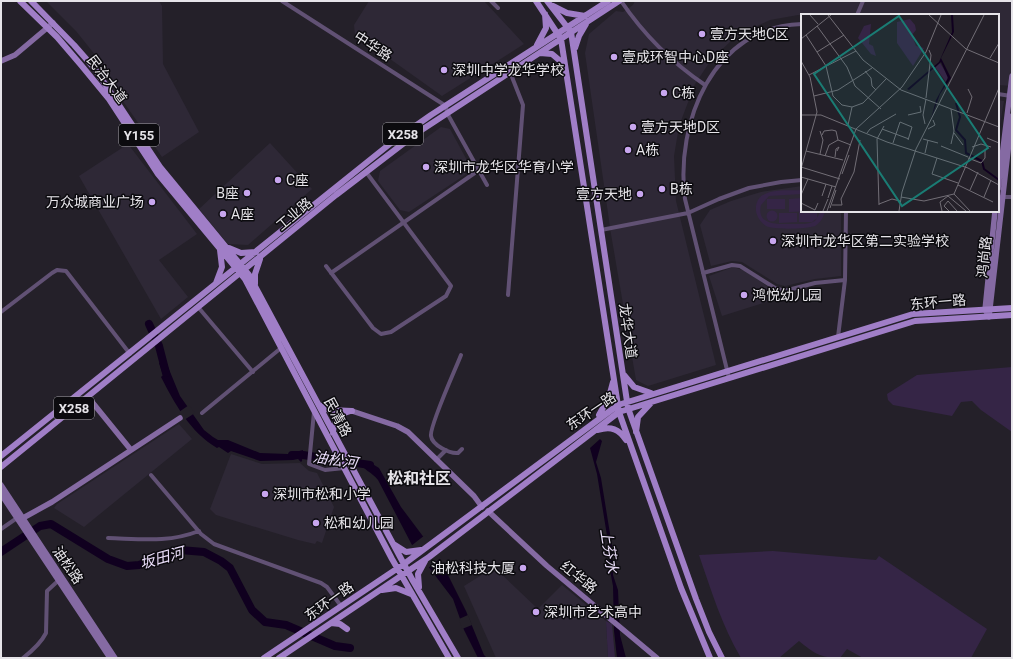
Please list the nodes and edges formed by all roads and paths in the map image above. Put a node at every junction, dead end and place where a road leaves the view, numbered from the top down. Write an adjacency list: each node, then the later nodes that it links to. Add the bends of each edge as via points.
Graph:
1 (20, 1): 17 (main road, 民治大道 / Y155)
2 (32, 1): 15 (main road, 民治大道 / Y155)
3 (282, 1): 30 (street, 中华路)
4 (491, 1): 10 (street)
5 (536, 1): 11 (main road, 龙华大道)
6 (608, 1): 13 (main road, 工业路 / X258)
7 (620, 1): 14 (main road, 工业路 / X258); 27 (street, via 658,47)
8 (863, 1): 12 (street)
9 (548, 2): 13 (main road, via 567,13); 18 (main road, 龙华大道)
10 (498, 8)
11 (544, 13): 19 (main road, 龙华大道); 21 (main road, via 544,32)
12 (857, 14)
13 (585, 16): 18 (main road, 工业路 / X258)
14 (595, 16): 18 (main road, 工业路 / X258); 22 (main road, via 581,31)
15 (54, 23): 17 (street); 47 (main road, 民治大道 / Y155, via 95,69 160,166)
16 (801, 24): 27 (street, via 773,29 748,40 727,56)
17 (48, 29): 23 (street, via 15,55); 47 (main road, 民治大道 / Y155, via 98,85 158,174)
18 (569, 30): 19 (main road, 工业路 / X258); 20 (main road, 工业路 / X258); 22 (main road, 龙华大道)
19 (558, 33): 20 (main road, 龙华大道); 21 (main road, 工业路 / X258)
20 (561, 39): 21 (main road, 工业路 / X258); 24 (main road, 龙华大道)
21 (536, 51): 24 (main road, via 552,54); 25 (main road, 工业路 / X258); 30 (main road, 工业路 / X258)
22 (574, 52): 45 (main road, 龙华大道)
23 (1, 61)
24 (565, 65): 46 (main road, 龙华大道)
25 (510, 72): 31 (main road, 工业路 / X258); 56 (street, via 523,105)
26 (1012, 76): 29 (street)
27 (705, 85): 43 (street, via 692,114 685,142 683,178)
28 (999, 94): 29 (street)
29 (1011, 96): 36 (street)
30 (446, 106): 31 (street); 48 (main road, 工业路 / X258, via 391,143)
31 (447, 113): 33 (street); 34 (main road, 工业路 / X258)
32 (1012, 116): 38 (street, 鸿尚路)
33 (479, 170): 37 (street); 44 (street)
34 (366, 172): 44 (street); 48 (main road, 工业路 / X258)
35 (801, 180): 43 (street, via 771,183 744,190)
36 (999, 182)
37 (487, 185)
38 (1000, 197): 39 (street)
39 (1012, 197)
40 (846, 212): 53 (street)
41 (996, 212): 59 (street, 鸿尚路)
42 (998, 212): 59 (street, 鸿尚路)
43 (688, 213): 45 (street); 52 (street)
44 (403, 222): 51 (street); 51 (street, via 451,286 446,296 391,332 381,334 373,328)
45 (601, 230): 46 (street); 69 (main road, 龙华大道)
46 (591, 231): 71 (main road, 龙华大道)
47 (221, 245): 48 (main road, via 242,253); 50 (main road, 民治大道 / Y155); 55 (main road, via 222,267)
48 (260, 254): 50 (main road, 工业路 / X258); 54 (main road)
49 (326, 266): 51 (street)
50 (241, 269): 54 (main road, 民清路); 55 (main road, 工业路 / X258); 57 (main road, 工业路 / X258); 64 (main road, 民清路)
51 (331, 273)
52 (703, 273): 53 (street, via 728,266 740,266 784,291 815,283); 67 (street)
53 (845, 280): 63 (street)
54 (255, 286): 76 (main road, 民清路)
55 (213, 288): 65 (main road, 工业路 / X258)
56 (508, 295)
57 (198, 307): 68 (street); 73 (main road, 工业路 / X258)
58 (1012, 308): 59 (main road, 东环一路)
59 (987, 310): 62 (street); 63 (main road, 东环一路, via 914,314)
60 (1, 312): 65 (street, via 52,273 57,270 66,271)
61 (1012, 315): 62 (main road, 东环一路)
62 (989, 317): 70 (main road, 东环一路, via 915,321)
63 (838, 337): 67 (main road, 东环一路)
64 (281, 348): 68 (street); 79 (main road, 民清路)
65 (130, 354): 92 (main road, 工业路 / X258)
66 (461, 355): 91 (street, via 430,435 432,440)
67 (727, 371): 70 (street); 72 (main road, 东环一路)
68 (253, 372): 82 (street)
69 (622, 372): 72 (main road, via 634,387); 75 (main road, 龙华大道)
70 (729, 378): 74 (main road, 东环一路)
71 (614, 379): 77 (main road, 龙华大道); 84 (main road, via 609,397)
72 (653, 393): 75 (main road, 东环一路)
73 (88, 397): 90 (street); 94 (main road, 工业路 / X258)
74 (655, 400): 78 (main road, 东环一路); 87 (main road, via 641,413)
75 (627, 401): 77 (main road, 东环一路); 78 (main road, 龙华大道)
76 (317, 403): 80 (main road, via 326,409); 86 (main road, 民清路)
77 (618, 405): 81 (main road, 龙华大道); 84 (main road, 东环一路)
78 (628, 408): 81 (main road, 东环一路); 87 (main road, 龙华大道)
79 (314, 410): 95 (main road, 民清路); 95 (street, via 309,462 311,466 321,470)
80 (352, 411): 86 (main road, via 344,413 339,418); 93 (street, via 408,432)
81 (619, 412): 85 (main road, 东环一路); 88 (main road, 龙华大道)
82 (202, 413)
83 (180, 418): 90 (street)
84 (598, 418): 99 (main road, 东环一路)
85 (601, 427): 88 (main road, via 617,430); 100 (main road, 东环一路)
86 (333, 433): 106 (main road, 民清路)
87 (636, 434): 129 (main road, 龙华大道, via 696,599)
88 (629, 444): 128 (main road, 龙华大道, via 687,603)
89 (462, 449): 91 (street, via 456,454)
90 (132, 450): 101 (street)
91 (446, 450): 93 (street)
92 (1, 456)
93 (436, 460): 99 (street)
94 (1, 466)
95 (344, 468): 110 (main road, 民清路)
96 (150, 476): 103 (street)
97 (1, 485): 101 (street, 油松路)
98 (1, 494): 101 (street, 油松路)
99 (482, 507): 107 (main road, 东环一路)
100 (488, 511): 108 (main road, 东环一路); 127 (street, 红华路, via 547,566)
101 (22, 521): 102 (street); 105 (street, 油松路)
102 (1, 529)
103 (199, 531): 104 (street, via 166,540); 117 (street, via 214,544 322,583)
104 (108, 538)
105 (34, 540): 113 (street, 油松路); 122 (street, 油松路)
106 (392, 543): 107 (main road, via 404,551); 109 (main road, 民清路)
107 (415, 554): 109 (main road, 东环一路)
108 (422, 563): 111 (main road, 东环一路); 115 (main road, via 418,578)
109 (404, 564): 110 (main road, 东环一路); 111 (main road, 民清路)
110 (398, 569): 112 (main road, 民清路); 117 (main road, 东环一路)
111 (408, 571): 112 (main road, 东环一路); 115 (main road, 民清路)
112 (401, 575): 114 (main road, 东环一路); 116 (main road, 民清路)
113 (59, 580): 120 (street, via 47,591 46,633 36,644 35,649); 121 (street, 油松路)
114 (375, 593): 116 (main road, via 396,588 406,591); 118 (main road, 东环一路)
115 (420, 593): 126 (main road, 民清路)
116 (414, 598): 125 (main road, 民清路)
117 (341, 606): 123 (main road, 东环一路)
118 (331, 623): 119 (main road, via 340,624); 124 (main road, 东环一路)
119 (347, 629)
120 (23, 658)
121 (110, 658)
122 (116, 658)
123 (264, 658)
124 (279, 658)
125 (449, 658)
126 (458, 658)
127 (657, 658)
128 (710, 658)
129 (722, 658)

